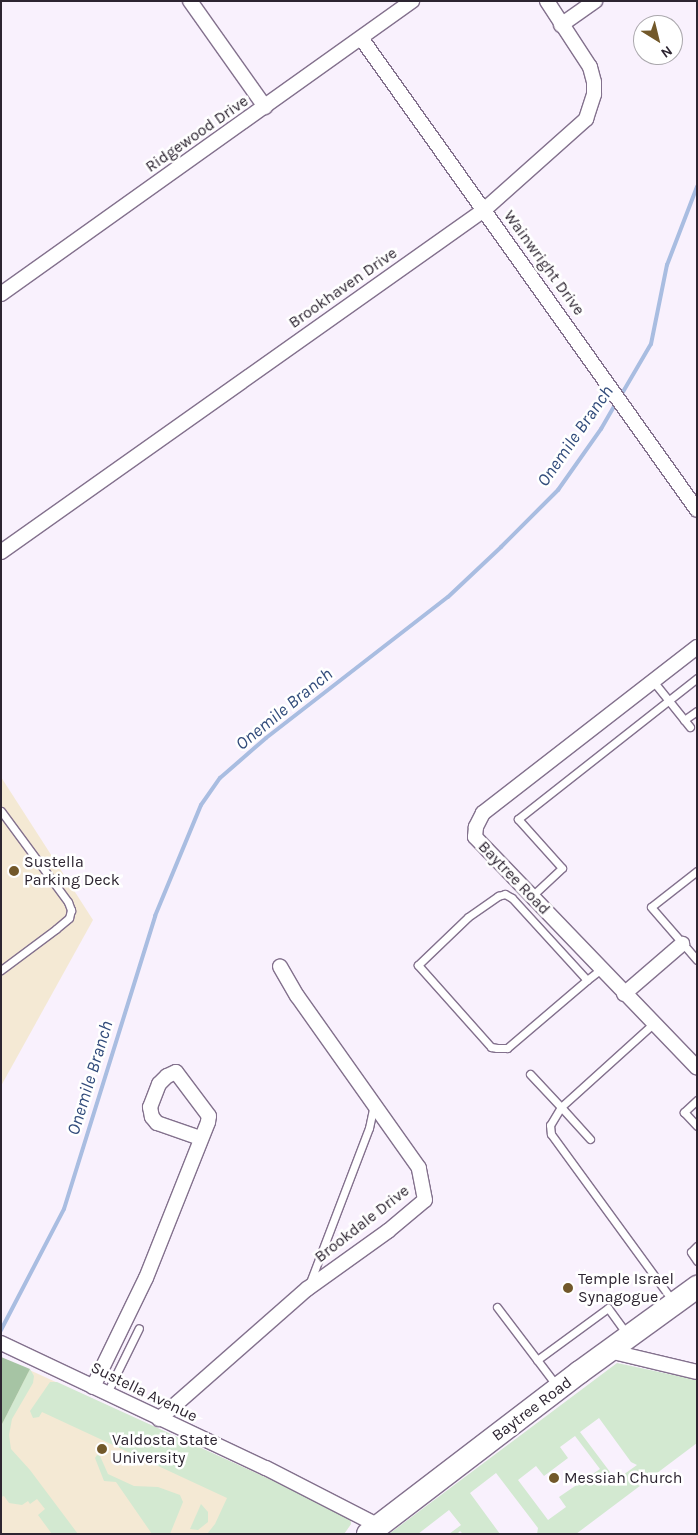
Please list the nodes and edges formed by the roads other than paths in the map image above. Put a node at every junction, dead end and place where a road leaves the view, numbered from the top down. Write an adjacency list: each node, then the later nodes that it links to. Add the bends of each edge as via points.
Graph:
1 (190, 1): 7 (street)
2 (412, 1): 6 (street, Ridgewood Drive)
3 (546, 1): 5 (street, Brookhaven Drive)
4 (595, 1): 5 (street)
5 (562, 25): 8 (street, Brookhaven Drive, via 590,67 594,82 586,119)
6 (361, 38): 7 (street, Ridgewood Drive); 8 (street, Wainwright Drive)
7 (265, 107): 9 (street, Ridgewood Drive)
8 (484, 210): 10 (street, Wainwright Drive); 11 (street, Brookhaven Drive)
9 (2, 291)
10 (697, 510)
11 (2, 552)
12 (697, 647): 14 (street, Baytree Road)
13 (697, 678): 15 (lane)
14 (653, 681): 15 (lane); 21 (street, Baytree Road, via 483,814 475,837)
15 (668, 699): 17 (lane); 21 (lane, via 518,819 562,868)
16 (697, 711): 17 (lane)
17 (684, 720): 18 (lane)
18 (690, 727)
19 (1, 811): 26 (lane, via 71,910 68,918 56,929)
20 (697, 871): 22 (lane, via 651,907)
21 (532, 896): 25 (street, Baytree Road)
22 (682, 944): 23 (lane); 28 (street)
23 (697, 960)
24 (280, 967): 33 (street, Brookdale Drive)
25 (601, 969): 27 (lane); 28 (street, Baytree Road)
26 (1, 970)
27 (587, 980): 27 (lane, via 506,894 468,917 418,965 491,1047 497,1048 507,1048)
28 (624, 994): 29 (street, Baytree Road)
29 (653, 1024): 30 (street, Baytree Road); 34 (lane)
30 (697, 1068)
31 (530, 1074): 34 (lane)
32 (697, 1100): 35 (lane, via 684,1112)
33 (374, 1105): 41 (lane, via 370,1128); 41 (street, Brookdale Drive, via 419,1168 425,1200)
34 (561, 1107): 37 (lane); 42 (lane, via 550,1125 551,1134)
35 (697, 1126)
36 (200, 1138): 36 (street, via 157,1123 152,1117 150,1107 159,1084 167,1076 176,1072 209,1116); 50 (street, via 146,1278)
37 (590, 1139)
38 (697, 1246): 39 (lane, via 691,1252)
39 (697, 1262)
40 (697, 1287): 42 (main road, Baytree Road)
41 (307, 1289): 53 (street, Brookdale Drive)
42 (674, 1304): 45 (main road, Baytree Road)
43 (497, 1307): 48 (lane)
44 (139, 1328): 52 (lane)
45 (629, 1337): 47 (main road, Baytree Road); 48 (lane, via 608,1308)
46 (1, 1343): 50 (street, Sustella Avenue)
47 (609, 1351): 49 (street); 51 (main road, Baytree Road)
48 (537, 1360): 51 (lane)
49 (697, 1372)
50 (93, 1387): 52 (street, Sustella Avenue)
51 (559, 1389): 54 (main road, Baytree Road)
52 (106, 1394): 53 (street, Sustella Avenue)
53 (159, 1419): 54 (street, Sustella Avenue, via 266,1468)
54 (374, 1530)

